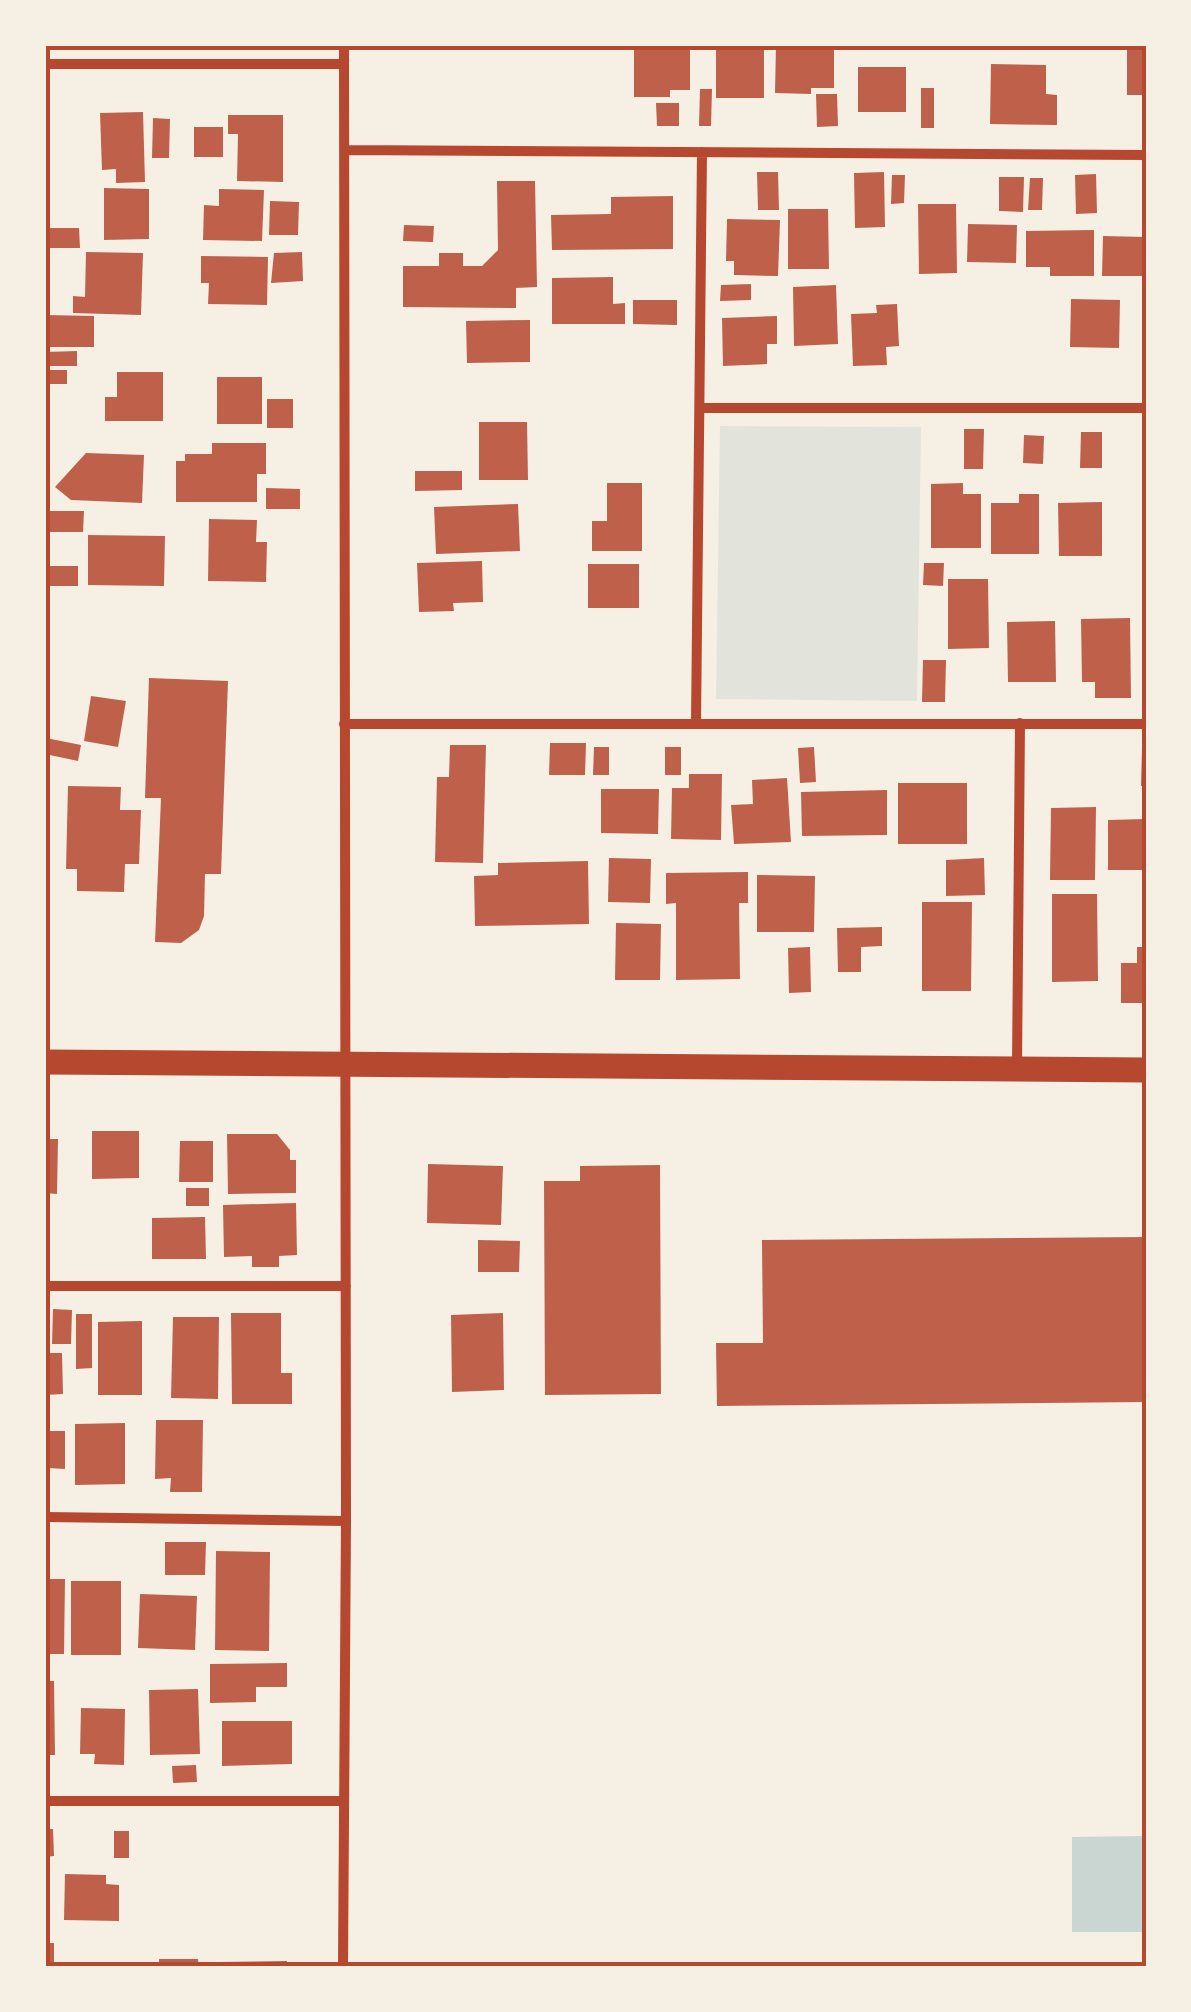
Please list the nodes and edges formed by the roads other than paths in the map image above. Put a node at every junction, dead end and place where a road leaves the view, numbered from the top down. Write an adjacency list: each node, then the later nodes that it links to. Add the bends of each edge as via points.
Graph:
1 (344, 45): 3 (street)
2 (45, 64): 3 (street)
3 (344, 64): 4 (street)
4 (344, 150): 5 (street); 11 (street)
5 (702, 152): 6 (street); 7 (street)
6 (1146, 155)
7 (700, 408): 8 (street); 9 (street)
8 (1146, 408)
9 (696, 723): 10 (street); 11 (street)
10 (1020, 723): 12 (street); 15 (street)
11 (344, 724): 14 (street)
12 (1146, 724)
13 (45, 1062): 14 (main road)
14 (344, 1063): 15 (main road); 18 (street)
15 (1017, 1067): 16 (main road)
16 (1146, 1070)
17 (45, 1286): 18 (street)
18 (346, 1286): 20 (street)
19 (45, 1517): 20 (street)
20 (346, 1521): 22 (street)
21 (45, 1800): 22 (street)
22 (344, 1801): 23 (street)
23 (343, 1967)

